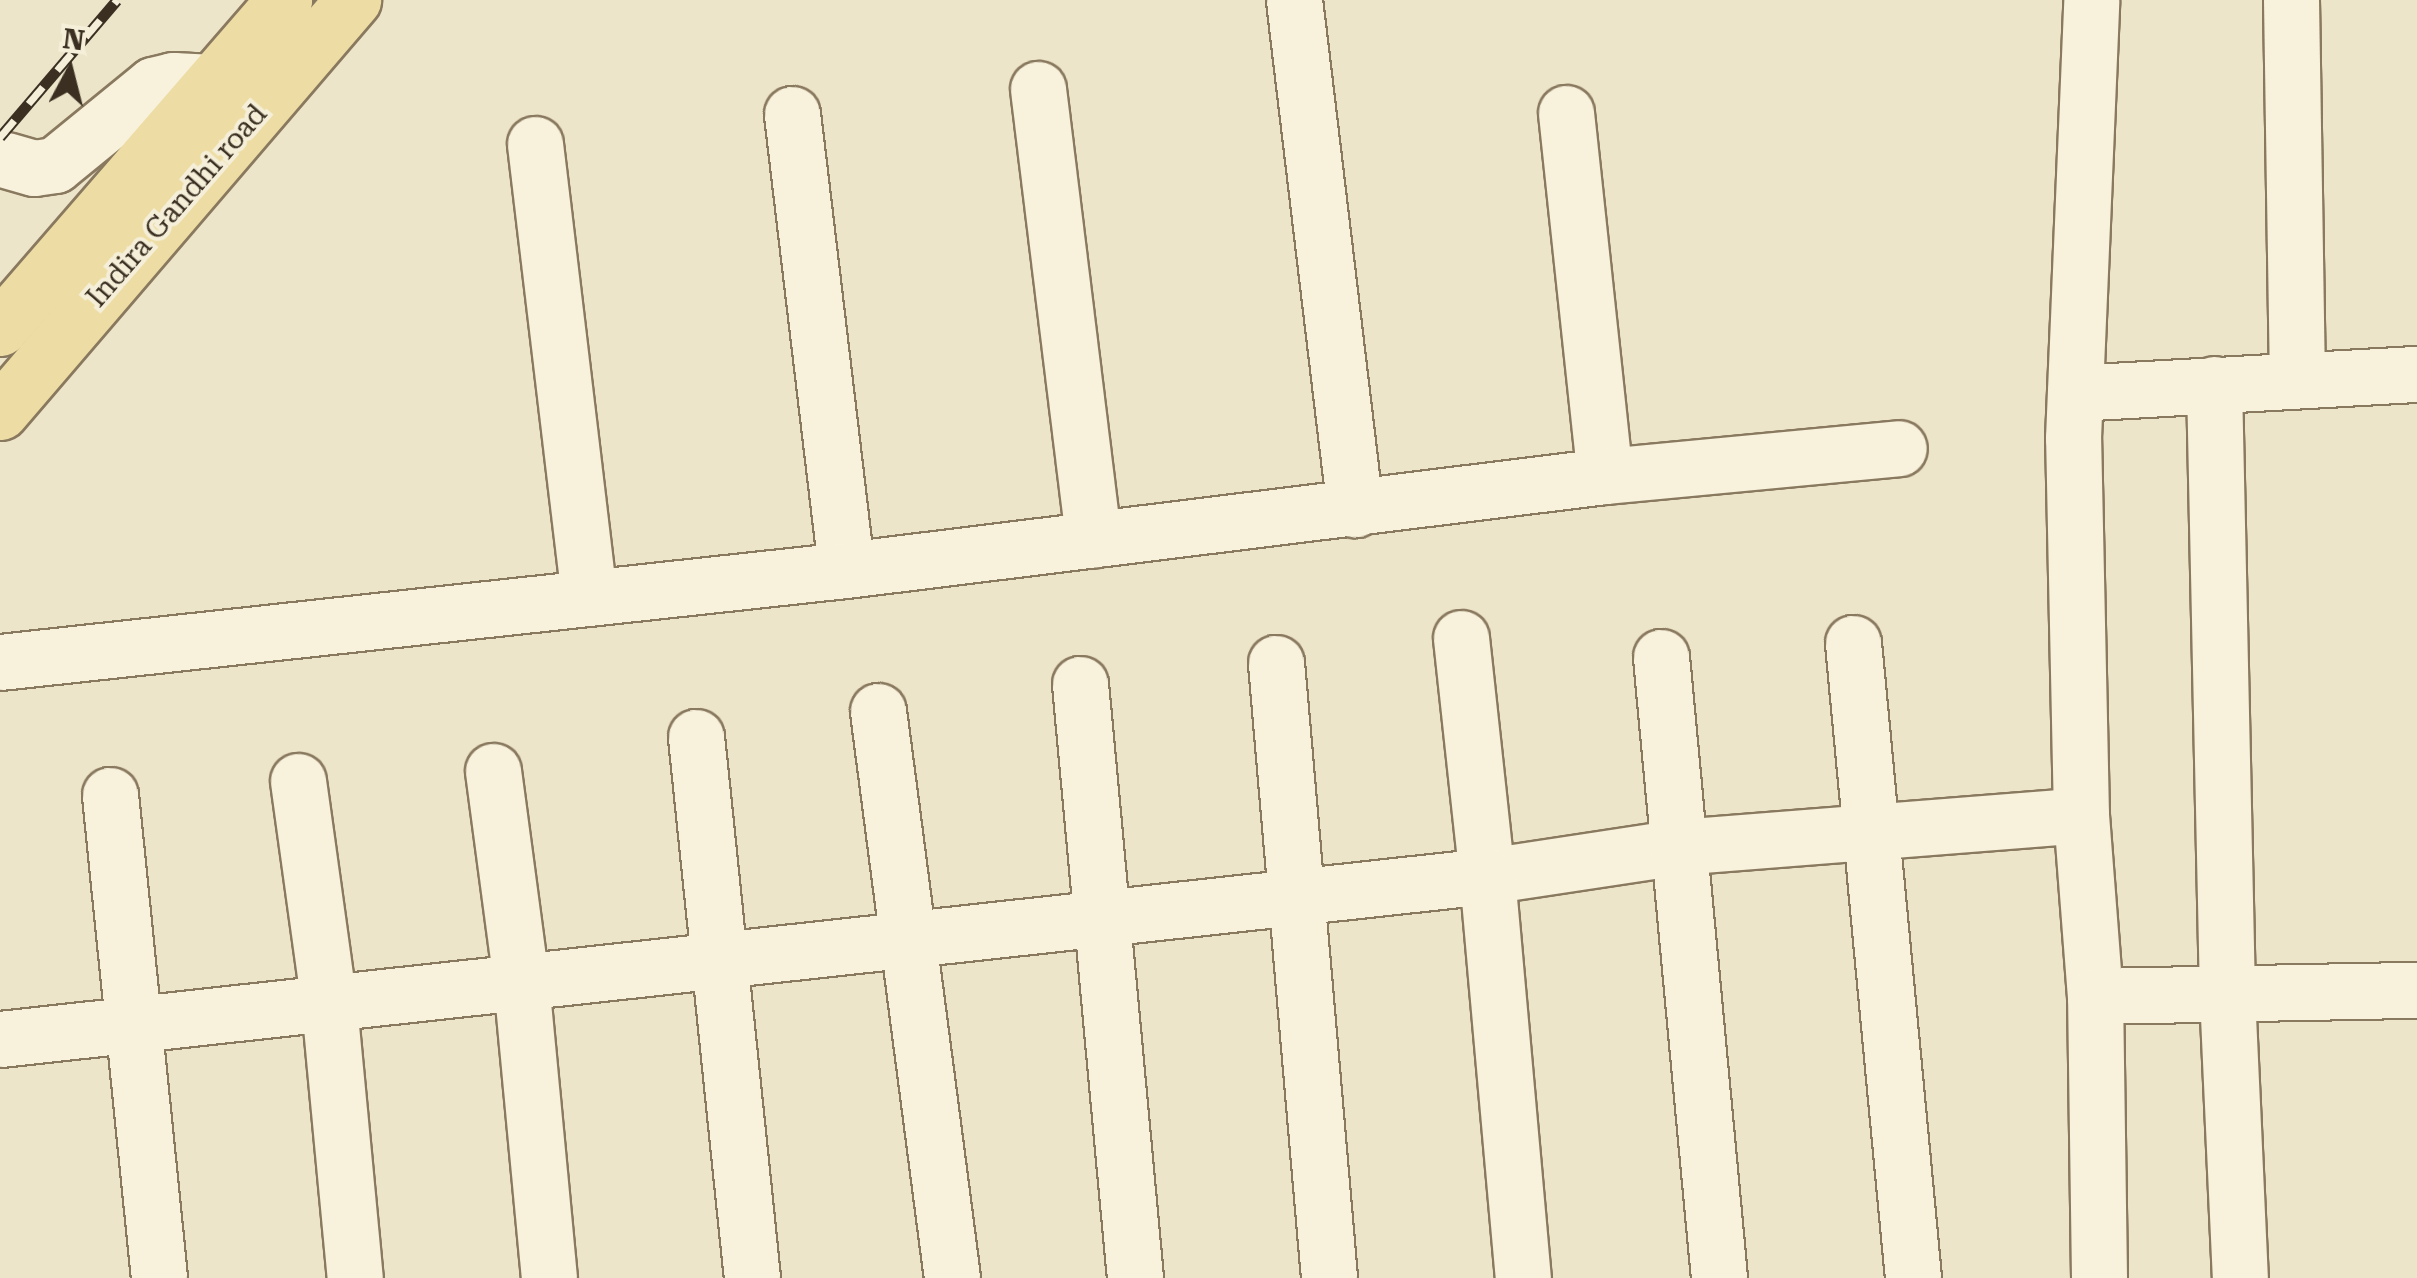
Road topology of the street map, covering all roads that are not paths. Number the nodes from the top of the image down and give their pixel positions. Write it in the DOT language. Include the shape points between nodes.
graph roads {
  1 [pos="284,0"];
  2 [pos="353,0"];
  3 [pos="1294,0"];
  4 [pos="2091,0"];
  5 [pos="2291,0"];
  6 [pos="213,82"];
  7 [pos="1038,89"];
  8 [pos="1566,113"];
  9 [pos="792,114"];
  10 [pos="535,144"];
  11 [pos="6,160"];
  12 [pos="0,328"];
  13 [pos="2417,374"];
  14 [pos="2296,380"];
  15 [pos="2214,384"];
  16 [pos="2074,392"];
  17 [pos="0,412"];
  18 [pos="1900,448"];
  19 [pos="1605,476"];
  20 [pos="1355,510"];
  21 [pos="1093,540"];
  22 [pos="846,570"];
  23 [pos="589,598"];
  24 [pos="1461,638"];
  25 [pos="1853,643"];
  26 [pos="1661,657"];
  27 [pos="0,662"];
  28 [pos="1276,663"];
  29 [pos="1080,684"];
  30 [pos="878,712"];
  31 [pos="696,737"];
  32 [pos="493,771"];
  33 [pos="298,781"];
  34 [pos="110,795"];
  35 [pos="2082,815"];
  36 [pos="1874,834"];
  37 [pos="1678,846"];
  38 [pos="1487,876"];
  39 [pos="1294,898"];
  40 [pos="1102,916"];
  41 [pos="906,941"];
  42 [pos="717,960"];
  43 [pos="521,982"];
  44 [pos="2417,990"];
  45 [pos="2227,994"];
  46 [pos="2095,996"];
  47 [pos="330,1006"];
  48 [pos="135,1026"];
  49 [pos="0,1039"];
  50 [pos="159,1278"];
  51 [pos="355,1278"];
  52 [pos="549,1278"];
  53 [pos="752,1278"];
  54 [pos="952,1278"];
  55 [pos="1135,1278"];
  56 [pos="1329,1278"];
  57 [pos="1522,1278"];
  58 [pos="1718,1278"];
  59 [pos="1913,1278"];
  60 [pos="2099,1278"];
  61 [pos="2240,1278"];
  1 -- 6 [label="main road, Indira Gandhi road"];
  2 -- 17 [label="main road, Indira Gandhi road"];
  3 -- 20 [label="street"];
  4 -- 16 [label="street"];
  5 -- 14 [label="street"];
  6 -- 11 [label="street" via="154,85 55,165 34,168"];
  6 -- 12 [label="main road, Indira Gandhi road"];
  7 -- 21 [label="street"];
  8 -- 19 [label="street"];
  9 -- 22 [label="street"];
  10 -- 23 [label="street"];
  13 -- 14 [label="street"];
  14 -- 15 [label="street"];
  15 -- 16 [label="street"];
  15 -- 45 [label="street"];
  16 -- 35 [label="street"];
  18 -- 19 [label="street"];
  19 -- 20 [label="street"];
  20 -- 21 [label="street"];
  21 -- 22 [label="street"];
  22 -- 23 [label="street"];
  23 -- 27 [label="street"];
  24 -- 38 [label="street"];
  25 -- 36 [label="street"];
  26 -- 37 [label="street"];
  28 -- 39 [label="street"];
  29 -- 40 [label="street"];
  30 -- 41 [label="street"];
  31 -- 42 [label="street"];
  32 -- 43 [label="street"];
  33 -- 47 [label="street"];
  34 -- 48 [label="street"];
  35 -- 36 [label="street"];
  35 -- 46 [label="street"];
  36 -- 37 [label="street"];
  36 -- 59 [label="street"];
  37 -- 38 [label="street"];
  37 -- 58 [label="street"];
  38 -- 39 [label="street"];
  38 -- 57 [label="street"];
  39 -- 40 [label="street"];
  39 -- 56 [label="street"];
  40 -- 41 [label="street"];
  40 -- 55 [label="street"];
  41 -- 42 [label="street"];
  41 -- 54 [label="street"];
  42 -- 43 [label="street"];
  42 -- 53 [label="street"];
  43 -- 47 [label="street"];
  43 -- 52 [label="street"];
  44 -- 45 [label="street"];
  45 -- 46 [label="street"];
  45 -- 61 [label="street"];
  46 -- 60 [label="street"];
  47 -- 48 [label="street"];
  47 -- 51 [label="street"];
  48 -- 49 [label="street"];
  48 -- 50 [label="street"];
}
